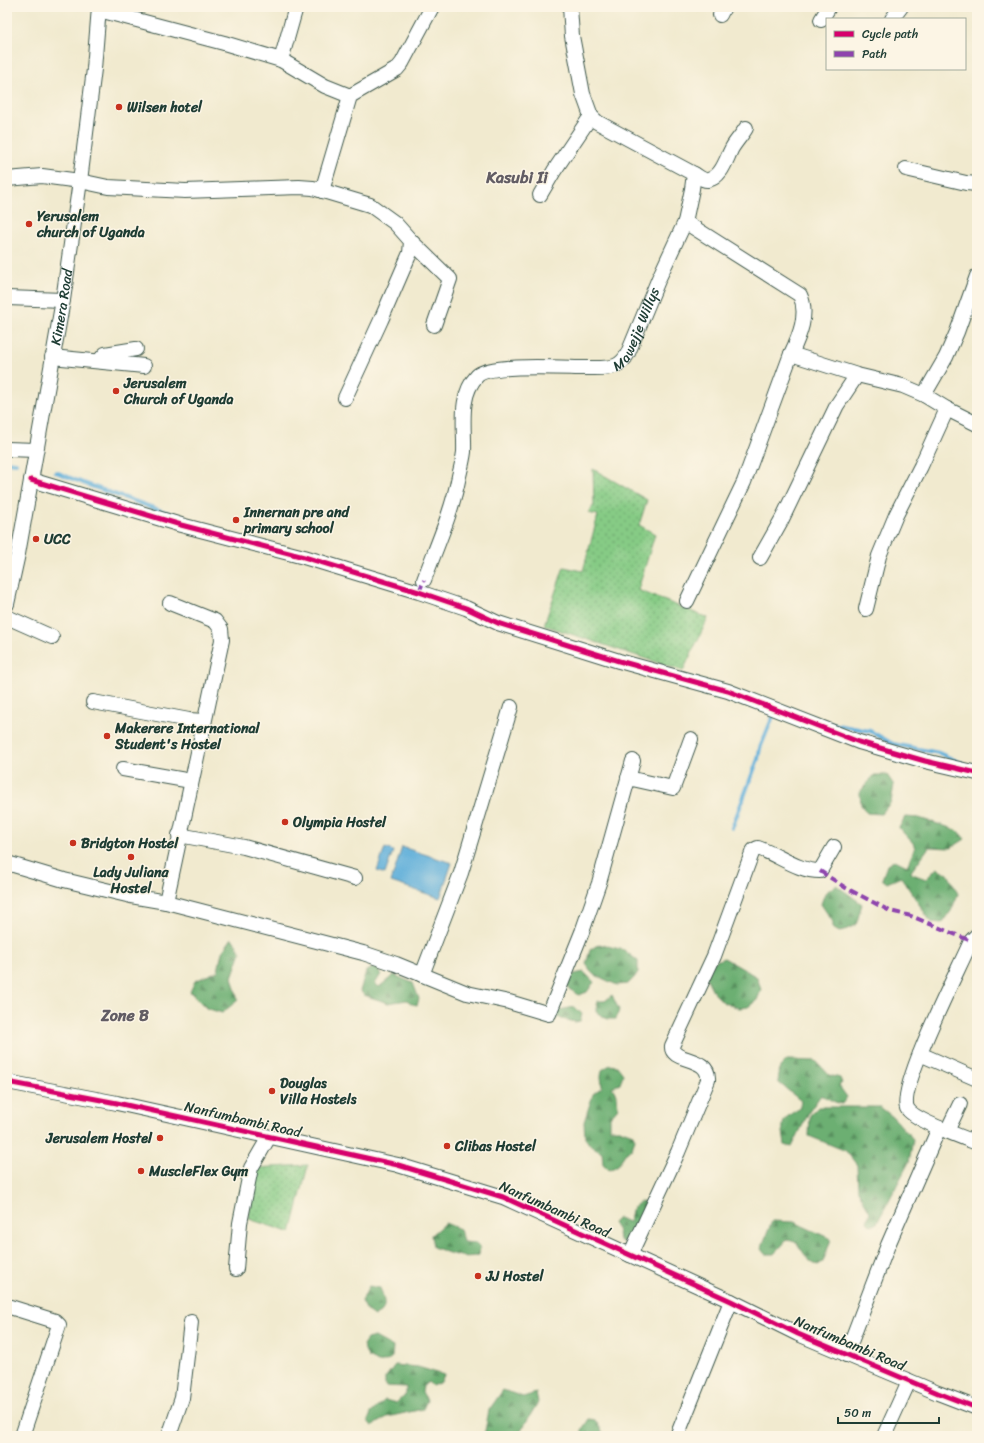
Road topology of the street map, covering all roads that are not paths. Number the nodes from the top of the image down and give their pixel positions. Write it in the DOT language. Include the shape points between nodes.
graph roads {
  1 [pos="296,7"];
  2 [pos="432,7"];
  3 [pos="570,7"];
  4 [pos="828,7"];
  5 [pos="901,7"];
  6 [pos="98,9"];
  7 [pos="893,18"];
  8 [pos="821,20"];
  9 [pos="281,60"];
  10 [pos="350,96"];
  11 [pos="591,116"];
  12 [pos="746,128"];
  13 [pos="906,170"];
  14 [pos="694,174"];
  15 [pos="7,179"];
  16 [pos="80,181"];
  17 [pos="977,184"];
  18 [pos="322,191"];
  19 [pos="540,195"];
  20 [pos="685,222"];
  21 [pos="412,241"];
  22 [pos="977,276"];
  23 [pos="7,298"];
  24 [pos="63,300"];
  25 [pos="434,325"];
  26 [pos="136,349"];
  27 [pos="791,354"];
  28 [pos="52,357"];
  29 [pos="99,361"];
  30 [pos="144,366"];
  31 [pos="857,375"];
  32 [pos="924,395"];
  33 [pos="344,398"];
  34 [pos="946,409"];
  35 [pos="977,424"];
  36 [pos="7,449"];
  37 [pos="36,450"];
  38 [pos="31,480"];
  39 [pos="760,558"];
  40 [pos="424,580"];
  41 [pos="687,601"];
  42 [pos="170,603"];
  43 [pos="7,604"];
  44 [pos="866,609"];
  45 [pos="7,617"];
  46 [pos="52,637"];
  47 [pos="93,702"];
  48 [pos="511,707"];
  49 [pos="204,721"];
  50 [pos="691,739"];
  51 [pos="633,761"];
  52 [pos="123,769"];
  53 [pos="977,773"];
  54 [pos="628,778"];
  55 [pos="191,780"];
  56 [pos="179,835"];
  57 [pos="834,847"];
  58 [pos="7,863"];
  59 [pos="355,878"];
  60 [pos="166,902"];
  61 [pos="977,935"];
  62 [pos="422,975"];
  63 [pos="920,1054"];
  64 [pos="977,1079"];
  65 [pos="7,1082"];
  66 [pos="960,1104"];
  67 [pos="943,1130"];
  68 [pos="269,1137"];
  69 [pos="977,1143"];
  70 [pos="630,1256"];
  71 [pos="236,1269"];
  72 [pos="731,1301"];
  73 [pos="7,1306"];
  74 [pos="191,1322"];
  75 [pos="846,1355"];
  76 [pos="909,1381"];
  77 [pos="977,1408"];
  78 [pos="22,1436"];
  79 [pos="170,1436"];
  80 [pos="677,1436"];
  81 [pos="884,1436"];
  1 -- 9 [label="street"];
  2 -- 10 [label="street" via="397,69"];
  3 -- 11 [label="street" via="581,87"];
  4 -- 8 [label="street"];
  5 -- 7 [label="street"];
  6 -- 9 [label="street"];
  6 -- 16 [label="street, Kimera Road" via="94,69"];
  9 -- 10 [label="street" via="325,86"];
  10 -- 18 [label="street"];
  11 -- 14 [label="street" via="597,122"];
  11 -- 19 [label="street"];
  12 -- 14 [label="street" via="715,176 707,180"];
  13 -- 17 [label="street"];
  14 -- 20 [label="street, Mawejje Willys"];
  15 -- 16 [label="street" via="42,176"];
  16 -- 18 [label="street" via="108,187 185,191 299,187"];
  16 -- 24 [label="street, Kimera Road"];
  18 -- 21 [label="street" via="370,205 395,223"];
  20 -- 27 [label="street" via="800,295 803,301 802,325"];
  20 -- 40 [label="street, Mawejje Willys" via="624,361 615,366 598,368 509,368 486,371 473,381 467,393 463,413 464,453 455,496"];
  21 -- 25 [label="street" via="450,279"];
  21 -- 33 [label="street" via="410,252 381,320"];
  22 -- 32 [label="street" via="946,357"];
  23 -- 24 [label="street"];
  24 -- 28 [label="street, Kimera Road"];
  26 -- 29 [label="street" via="105,354"];
  27 -- 31 [label="street"];
  27 -- 41 [label="street" via="744,482"];
  28 -- 29 [label="street"];
  28 -- 37 [label="street, Kimera Road"];
  29 -- 30 [label="street"];
  31 -- 32 [label="street" via="903,386"];
  31 -- 39 [label="street" via="837,405 782,519"];
  32 -- 34 [label="street"];
  34 -- 35 [label="street"];
  34 -- 44 [label="street" via="879,556"];
  36 -- 37 [label="street"];
  37 -- 38 [label="street, Kimera Road"];
  38 -- 43 [label="street, Kimera Road"];
  38 -- 53 [label="street" via="419,592 466,608 498,623 619,661 728,691 859,742"];
  42 -- 49 [label="street" via="215,621 221,629 222,640"];
  45 -- 46 [label="street"];
  47 -- 49 [label="street"];
  48 -- 62 [label="street" via="461,873"];
  49 -- 55 [label="street"];
  50 -- 54 [label="street" via="673,788"];
  51 -- 54 [label="street"];
  52 -- 55 [label="street"];
  54 -- 62 [label="street" via="599,883 549,1014 467,993"];
  55 -- 56 [label="street"];
  56 -- 59 [label="street" via="244,847"];
  56 -- 60 [label="street"];
  57 -- 70 [label="street" via="820,871 808,870 758,848 752,853 714,956 672,1046 675,1054 706,1068 708,1080"];
  58 -- 60 [label="street" via="64,880"];
  60 -- 62 [label="street" via="363,953"];
  61 -- 63 [label="street" via="971,942"];
  63 -- 64 [label="street"];
  63 -- 67 [label="street" via="908,1092 907,1107"];
  65 -- 68 [label="street, Nanfumbambi Road" via="117,1103"];
  66 -- 67 [label="street"];
  67 -- 69 [label="street"];
  67 -- 75 [label="street" via="890,1238"];
  68 -- 70 [label="street, Nanfumbambi Road" via="398,1165 503,1197"];
  68 -- 71 [label="street" via="251,1168 240,1223"];
  70 -- 72 [label="street, Nanfumbambi Road"];
  72 -- 75 [label="street, Nanfumbambi Road"];
  72 -- 80 [label="street"];
  73 -- 78 [label="street" via="55,1321 59,1325"];
  74 -- 79 [label="street" via="182,1398"];
  75 -- 76 [label="street, Nanfumbambi Road"];
  76 -- 77 [label="street, Nanfumbambi Road"];
  76 -- 81 [label="street"];
}
